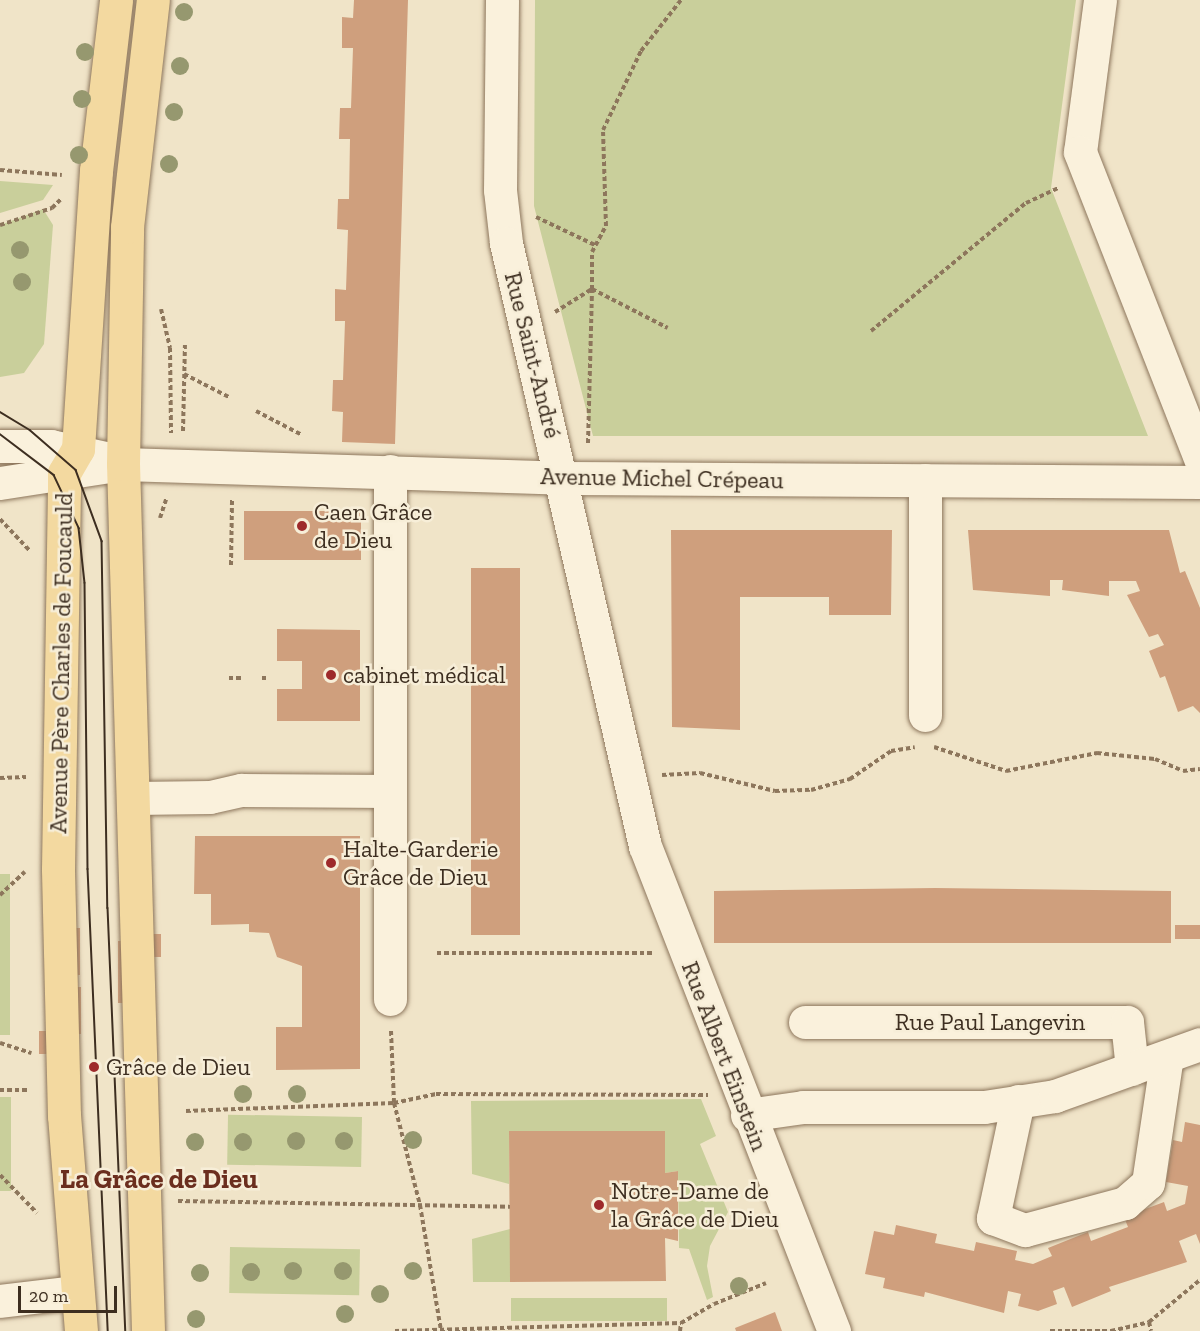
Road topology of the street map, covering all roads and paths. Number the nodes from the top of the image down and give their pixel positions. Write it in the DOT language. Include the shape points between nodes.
graph roads {
  1 [pos="116,0"];
  2 [pos="153,0"];
  3 [pos="502,0"];
  4 [pos="681,0"];
  5 [pos="1100,0"];
  6 [pos="0,170"];
  7 [pos="1088,173"];
  8 [pos="66,175"];
  9 [pos="68,192"];
  10 [pos="526,218"];
  11 [pos="0,225"];
  12 [pos="595,244"];
  13 [pos="592,289"];
  14 [pos="547,317"];
  15 [pos="668,328"];
  16 [pos="871,332"];
  17 [pos="185,345"];
  18 [pos="184,374"];
  19 [pos="229,397"];
  20 [pos="256,411"];
  21 [pos="183,431"];
  22 [pos="308,438"];
  23 [pos="0,446"];
  24 [pos="588,450"];
  25 [pos="1200,458"];
  26 [pos="71,461"];
  27 [pos="123,464"];
  28 [pos="390,471"];
  29 [pos="563,478"];
  30 [pos="925,480"];
  31 [pos="1200,482"];
  32 [pos="0,483"];
  33 [pos="232,495"];
  34 [pos="231,565"];
  35 [pos="230,678"];
  36 [pos="243,678"];
  37 [pos="262,678"];
  38 [pos="269,678"];
  39 [pos="925,715"];
  40 [pos="1200,769"];
  41 [pos="657,776"];
  42 [pos="31,777"];
  43 [pos="0,778"];
  44 [pos="390,791"];
  45 [pos="134,798"];
  46 [pos="645,846"];
  47 [pos="28,869"];
  48 [pos="0,895"];
  49 [pos="437,953"];
  50 [pos="661,953"];
  51 [pos="390,999"];
  52 [pos="805,1022"];
  53 [pos="0,1043"];
  54 [pos="1200,1044"];
  55 [pos="40,1055"];
  56 [pos="1167,1056"];
  57 [pos="1132,1069"];
  58 [pos="0,1090"];
  59 [pos="30,1090"];
  60 [pos="712,1095"];
  61 [pos="1018,1101"];
  62 [pos="394,1103"];
  63 [pos="186,1111"];
  64 [pos="747,1115"];
  65 [pos="0,1175"];
  66 [pos="177,1201"];
  67 [pos="420,1205"];
  68 [pos="510,1207"];
  69 [pos="40,1216"];
  70 [pos="1200,1280"];
  71 [pos="766,1283"];
  72 [pos="76,1292"];
  73 [pos="0,1300"];
  74 [pos="1149,1322"];
  75 [pos="681,1323"];
  76 [pos="81,1331"];
  77 [pos="148,1331"];
  78 [pos="395,1331"];
  79 [pos="441,1331"];
  80 [pos="680,1331"];
  81 [pos="834,1331"];
  82 [pos="1050,1331"];
  83 [pos="1151,1331"];
  1 -- 26 [label="main road, Avenue Père Charles de Foucauld" via="96,171"];
  2 -- 27 [label="main road" via="127,228"];
  3 -- 29 [label="street, Rue Saint-André" via="500,190 506,243"];
  4 -- 12 [label="path" via="641,51 603,130 606,226"];
  5 -- 7 [label="street" via="1080,152"];
  6 -- 8 [label="path"];
  7 -- 16 [label="path" via="1026,203"];
  7 -- 25 [label="street"];
  9 -- 11 [label="path" via="52,208"];
  10 -- 12 [label="path" via="535,217"];
  12 -- 13 [label="path"];
  13 -- 14 [label="path"];
  13 -- 15 [label="path"];
  13 -- 24 [label="path"];
  17 -- 18 [label="path"];
  18 -- 19 [label="path"];
  18 -- 21 [label="path"];
  20 -- 22 [label="path"];
  23 -- 26 [label="street"];
  26 -- 27 [label="street, Avenue Michel Crépeau"];
  26 -- 32 [label="street"];
  26 -- 72 [label="main road, Avenue Père Charles de Foucauld" via="58,869 64,1116"];
  27 -- 28 [label="street, Avenue Michel Crépeau"];
  27 -- 45 [label="main road"];
  28 -- 29 [label="street, Avenue Michel Crépeau"];
  28 -- 44 [label="street"];
  29 -- 30 [label="street, Avenue Michel Crépeau"];
  29 -- 46 [label="street, Rue Saint-André"];
  30 -- 31 [label="street, Avenue Michel Crépeau"];
  30 -- 39 [label="street"];
  33 -- 34 [label="path"];
  35 -- 36 [label="path"];
  37 -- 38 [label="path"];
  40 -- 41 [label="path" via="1183,771 1155,759 1097,753 1006,771 968,754 925,745 891,751 850,779 811,789 775,791 700,773"];
  42 -- 43 [label="path"];
  44 -- 45 [label="street"];
  44 -- 51 [label="street"];
  45 -- 77 [label="main road"];
  46 -- 64 [label="street, Rue Albert Einstein"];
  47 -- 48 [label="path"];
  49 -- 50 [label="path"];
  51 -- 62 [label="path"];
  52 -- 57 [label="street, Rue Paul Langevin" via="1127,1022"];
  53 -- 55 [label="path"];
  54 -- 56 [label="street"];
  56 -- 57 [label="street"];
  56 -- 61 [label="street" via="1148,1183 1125,1203 1025,1230 993,1218"];
  57 -- 61 [label="street" via="1055,1096"];
  58 -- 59 [label="path"];
  60 -- 62 [label="path" via="436,1094"];
  61 -- 64 [label="street" via="984,1107 803,1107"];
  62 -- 63 [label="path"];
  62 -- 67 [label="path"];
  64 -- 81 [label="street, Rue Albert Einstein"];
  65 -- 69 [label="path"];
  66 -- 67 [label="path"];
  67 -- 68 [label="path"];
  67 -- 79 [label="path"];
  70 -- 74 [label="path"];
  71 -- 75 [label="path"];
  72 -- 73 [label="street"];
  72 -- 76 [label="main road, Avenue Père Charles de Foucauld"];
  74 -- 82 [label="path" via="1111,1330"];
  74 -- 83 [label="path"];
  75 -- 79 [label="path"];
  75 -- 80 [label="path"];
  78 -- 79 [label="path"];
}
